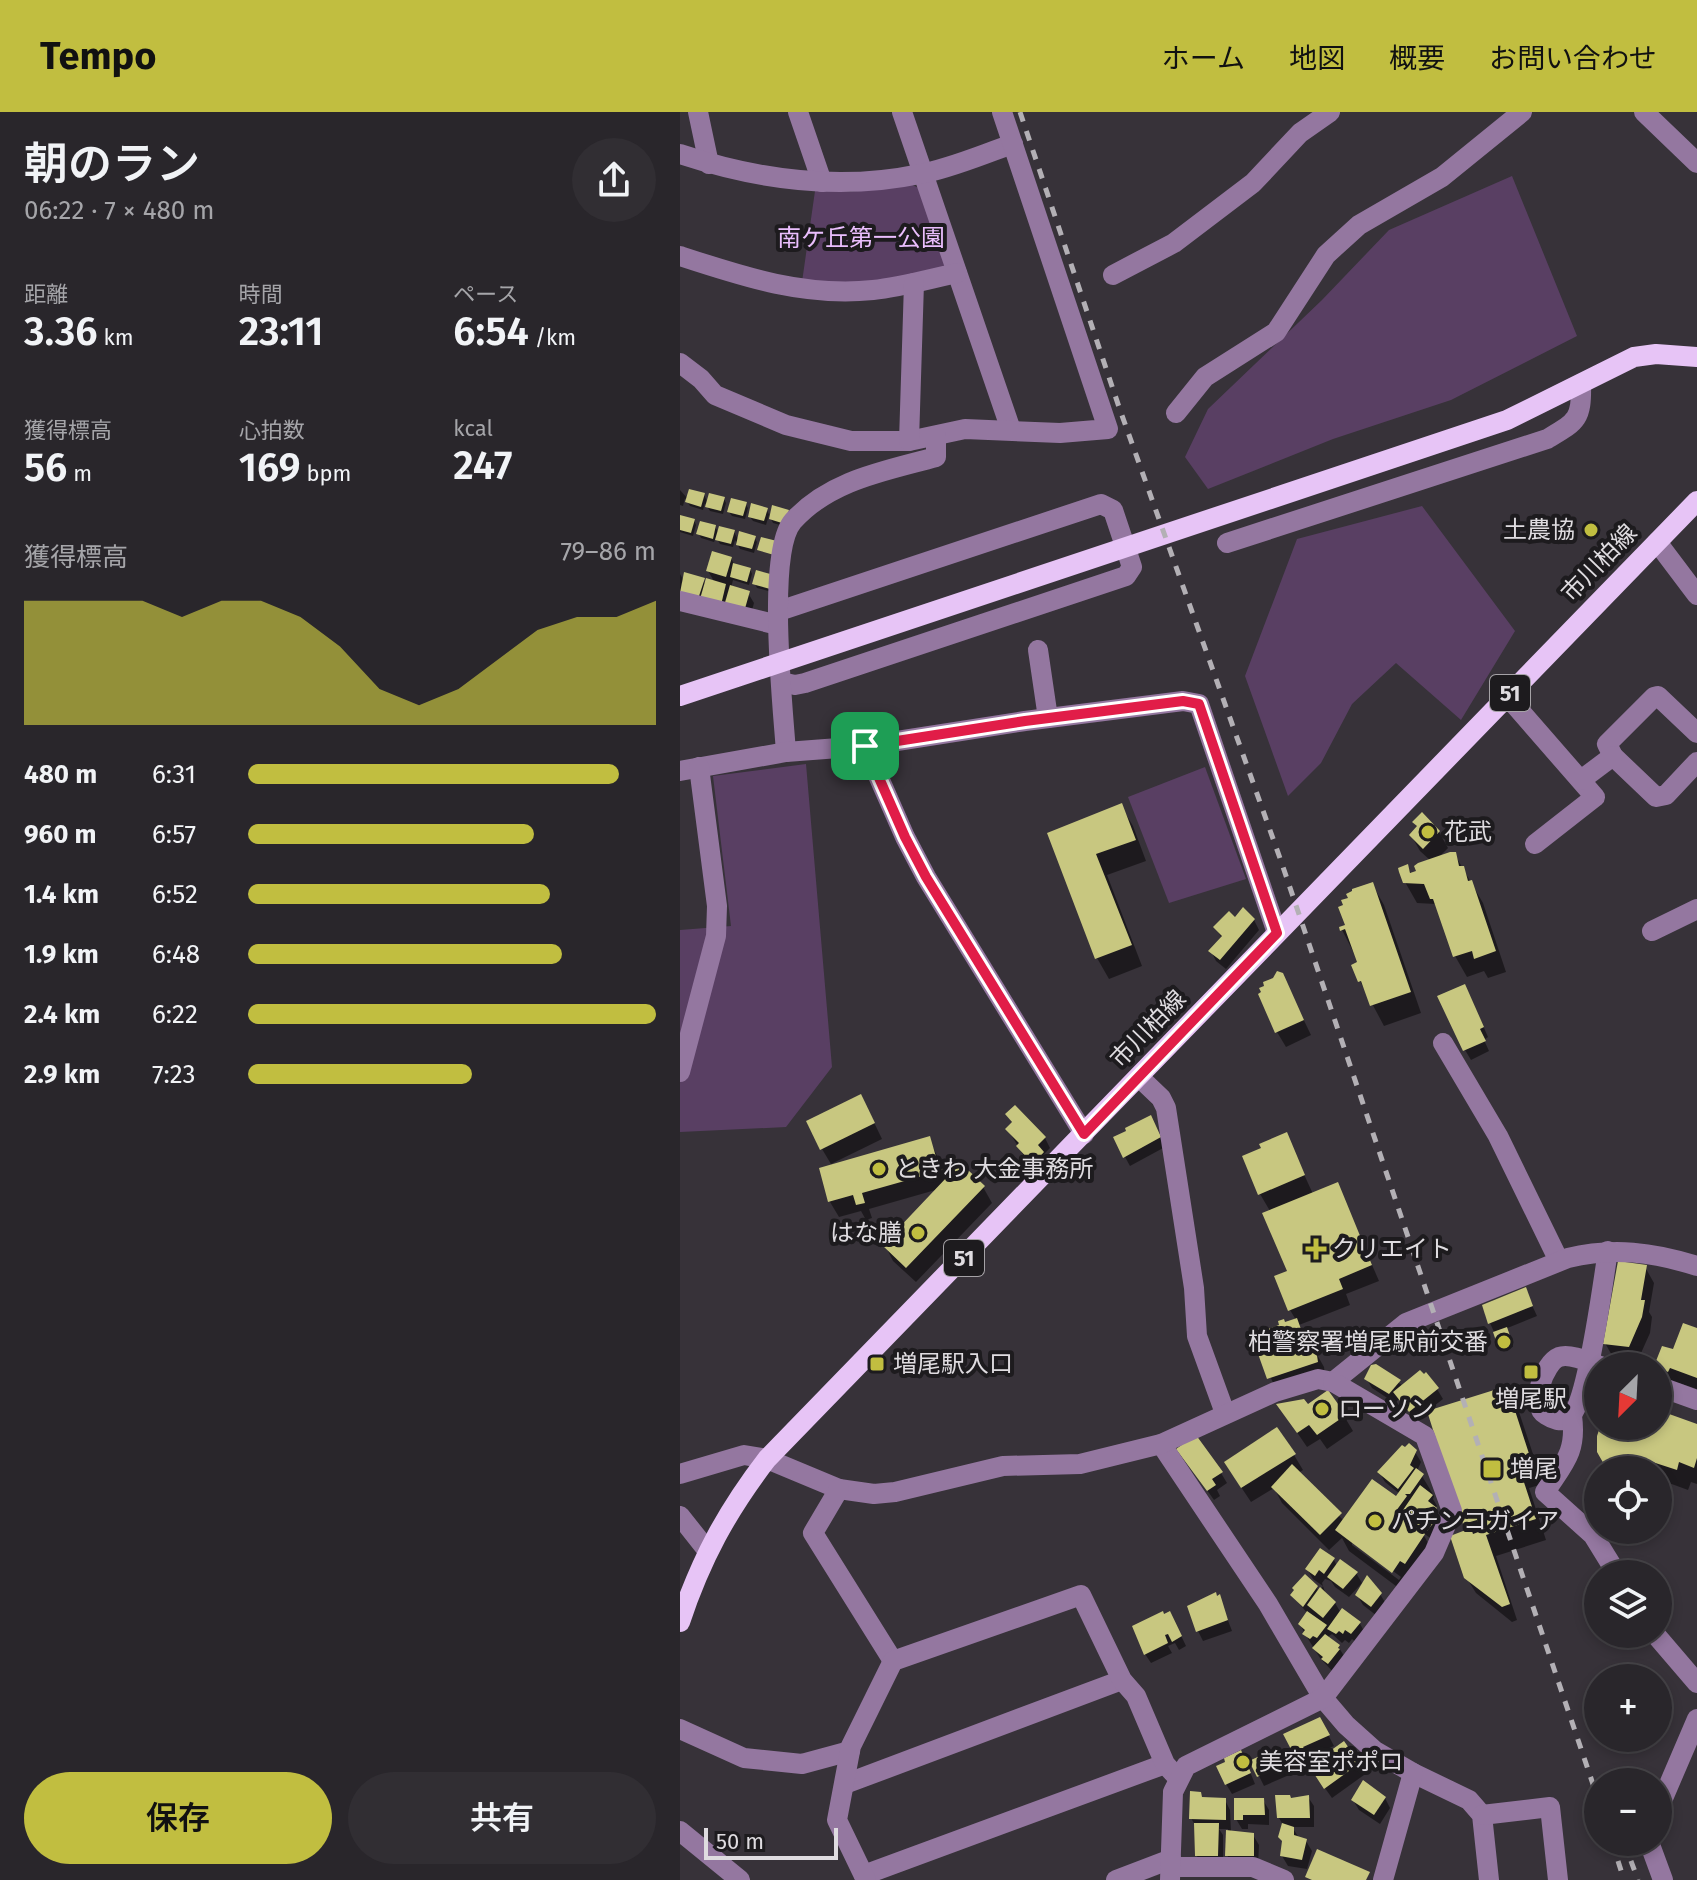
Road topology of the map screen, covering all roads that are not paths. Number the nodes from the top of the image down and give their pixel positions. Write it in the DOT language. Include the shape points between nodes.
graph roads {
  1 [pos="698,112"];
  2 [pos="798,112"];
  3 [pos="902,112"];
  4 [pos="1002,112"];
  5 [pos="1330,112"];
  6 [pos="1522,112"];
  7 [pos="1644,112"];
  8 [pos="1013,144"];
  9 [pos="680,154"];
  10 [pos="1697,163"];
  11 [pos="709,164"];
  12 [pos="923,174"];
  13 [pos="822,182"];
  14 [pos="680,256"];
  15 [pos="957,273"];
  16 [pos="1113,275"];
  17 [pos="914,283"];
  18 [pos="1697,357"];
  19 [pos="680,363"];
  20 [pos="1581,384"];
  21 [pos="1176,413"];
  22 [pos="1011,430"];
  23 [pos="936,436"];
  24 [pos="909,441"];
  25 [pos="1697,501"];
  26 [pos="1657,542"];
  27 [pos="1227,543"];
  28 [pos="1697,595"];
  29 [pos="680,601"];
  30 [pos="778,618"];
  31 [pos="1038,650"];
  32 [pos="780,672"];
  33 [pos="680,696"];
  34 [pos="1507,696"];
  35 [pos="1048,718"];
  36 [pos="1697,733"];
  37 [pos="865,746"];
  38 [pos="786,752"];
  39 [pos="1613,756"];
  40 [pos="1697,762"];
  41 [pos="690,769"];
  42 [pos="1581,780"];
  43 [pos="1535,844"];
  44 [pos="1697,909"];
  45 [pos="1282,927"];
  46 [pos="1652,931"];
  47 [pos="1443,1043"];
  48 [pos="680,1072"];
  49 [pos="1139,1077"];
  50 [pos="1084,1134"];
  51 [pos="1608,1251"];
  52 [pos="1559,1261"];
  53 [pos="1697,1266"];
  54 [pos="1596,1352"];
  55 [pos="1584,1361"];
  56 [pos="1333,1382"];
  57 [pos="1584,1387"];
  58 [pos="1672,1391"];
  59 [pos="1697,1400"];
  60 [pos="1225,1413"];
  61 [pos="1572,1416"];
  62 [pos="1161,1444"];
  63 [pos="767,1459"];
  64 [pos="680,1474"];
  65 [pos="839,1489"];
  66 [pos="680,1516"];
  67 [pos="707,1550"];
  68 [pos="1608,1560"];
  69 [pos="680,1622"];
  70 [pos="1667,1648"];
  71 [pos="893,1661"];
  72 [pos="1122,1680"];
  73 [pos="1697,1683"];
  74 [pos="1323,1698"];
  75 [pos="1697,1719"];
  76 [pos="680,1729"];
  77 [pos="850,1751"];
  78 [pos="1171,1771"];
  79 [pos="1413,1773"];
  80 [pos="1672,1777"];
  81 [pos="845,1784"];
  82 [pos="1482,1815"];
  83 [pos="680,1831"];
  84 [pos="1654,1856"];
  85 [pos="1170,1869"];
  86 [pos="865,1878"];
  87 [pos="1278,1879"];
  88 [pos="740,1880"];
  89 [pos="1116,1880"];
  90 [pos="1383,1880"];
  91 [pos="1489,1880"];
  92 [pos="1558,1880"];
  93 [pos="1663,1880"];
  1 -- 11 [label="street"];
  2 -- 13 [label="street"];
  3 -- 12 [label="street"];
  4 -- 8 [label="street"];
  5 -- 16 [label="street" via="1300,133 1253,183 1174,243"];
  6 -- 21 [label="street" via="1442,177 1359,225 1326,255 1276,332 1205,377"];
  7 -- 10 [label="street"];
  8 -- 12 [label="street"];
  8 -- 22 [label="street" via="1108,429"];
  9 -- 11 [label="street"];
  11 -- 13 [label="street"];
  12 -- 13 [label="street"];
  12 -- 15 [label="street"];
  14 -- 17 [label="street" via="800,290 874,290"];
  15 -- 17 [label="street"];
  15 -- 22 [label="street"];
  17 -- 24 [label="street"];
  18 -- 20 [label="main road" via="1634,357"];
  19 -- 24 [label="street" via="715,395 786,425 851,441"];
  20 -- 27 [label="street" via="1580,414 1547,439"];
  20 -- 32 [label="main road" via="1507,420 1106,554"];
  22 -- 23 [label="street" via="965,429"];
  23 -- 24 [label="street"];
  23 -- 30 [label="street" via="936,457 837,487 791,523 781,552"];
  25 -- 26 [label="main road, 市川柏線 / 51"];
  26 -- 28 [label="street"];
  26 -- 34 [label="main road, 市川柏線 / 51"];
  29 -- 30 [label="street"];
  30 -- 32 [label="street"];
  30 -- 32 [label="street" via="1101,504 1113,510 1132,567 1126,576 805,683 795,685"];
  31 -- 35 [label="street"];
  32 -- 33 [label="main road"];
  32 -- 38 [label="street"];
  34 -- 42 [label="street"];
  34 -- 45 [label="main road, 市川柏線 / 51"];
  35 -- 37 [label="street"];
  35 -- 45 [label="street" via="1183,701 1199,704"];
  36 -- 39 [label="street" via="1654,697 1607,744"];
  37 -- 38 [label="street"];
  37 -- 50 [label="street" via="926,877"];
  38 -- 41 [label="street"];
  39 -- 40 [label="street" via="1656,797 1666,795"];
  39 -- 42 [label="street"];
  41 -- 48 [label="street" via="717,906 716,936"];
  42 -- 43 [label="street" via="1595,797"];
  44 -- 46 [label="street"];
  45 -- 49 [label="main road, 市川柏線 / 51"];
  47 -- 52 [label="street" via="1498,1136"];
  49 -- 50 [label="main road, 市川柏線 / 51"];
  49 -- 60 [label="street" via="1166,1108 1197,1336"];
  50 -- 63 [label="main road, 市川柏線 / 51"];
  51 -- 52 [label="street"];
  51 -- 53 [label="street" via="1664,1256"];
  51 -- 54 [label="street"];
  52 -- 56 [label="street" via="1406,1323"];
  55 -- 61 [label="street" via="1555,1359 1537,1396 1545,1415 1559,1421"];
  56 -- 60 [label="street" via="1318,1379"];
  56 -- 74 [label="street" via="1425,1436 1452,1511 1434,1553"];
  57 -- 61 [label="street"];
  58 -- 59 [label="street"];
  60 -- 62 [label="street"];
  61 -- 68 [label="street" via="1572,1449 1545,1492 1593,1535"];
  62 -- 65 [label="street" via="1080,1464 1003,1466 895,1492"];
  62 -- 74 [label="street" via="1268,1604"];
  63 -- 64 [label="street" via="744,1455"];
  63 -- 65 [label="street"];
  63 -- 67 [label="main road, 市川柏線 / 51"];
  65 -- 71 [label="street" via="813,1533"];
  66 -- 67 [label="street"];
  67 -- 69 [label="main road, 市川柏線 / 51"];
  70 -- 73 [label="street"];
  71 -- 72 [label="street" via="1081,1595"];
  71 -- 77 [label="street"];
  72 -- 78 [label="street" via="1136,1696"];
  72 -- 81 [label="street"];
  74 -- 78 [label="street"];
  74 -- 79 [label="street" via="1375,1751"];
  75 -- 80 [label="street"];
  76 -- 77 [label="street" via="744,1758 802,1764"];
  77 -- 81 [label="street"];
  78 -- 85 [label="street"];
  78 -- 86 [label="street"];
  79 -- 82 [label="street" via="1469,1800"];
  79 -- 90 [label="street"];
  81 -- 86 [label="street" via="837,1820"];
  82 -- 91 [label="street"];
  82 -- 92 [label="street" via="1550,1807"];
  83 -- 88 [label="street"];
  84 -- 93 [label="street"];
  85 -- 87 [label="street" via="1253,1867"];
  85 -- 89 [label="street"];
}
